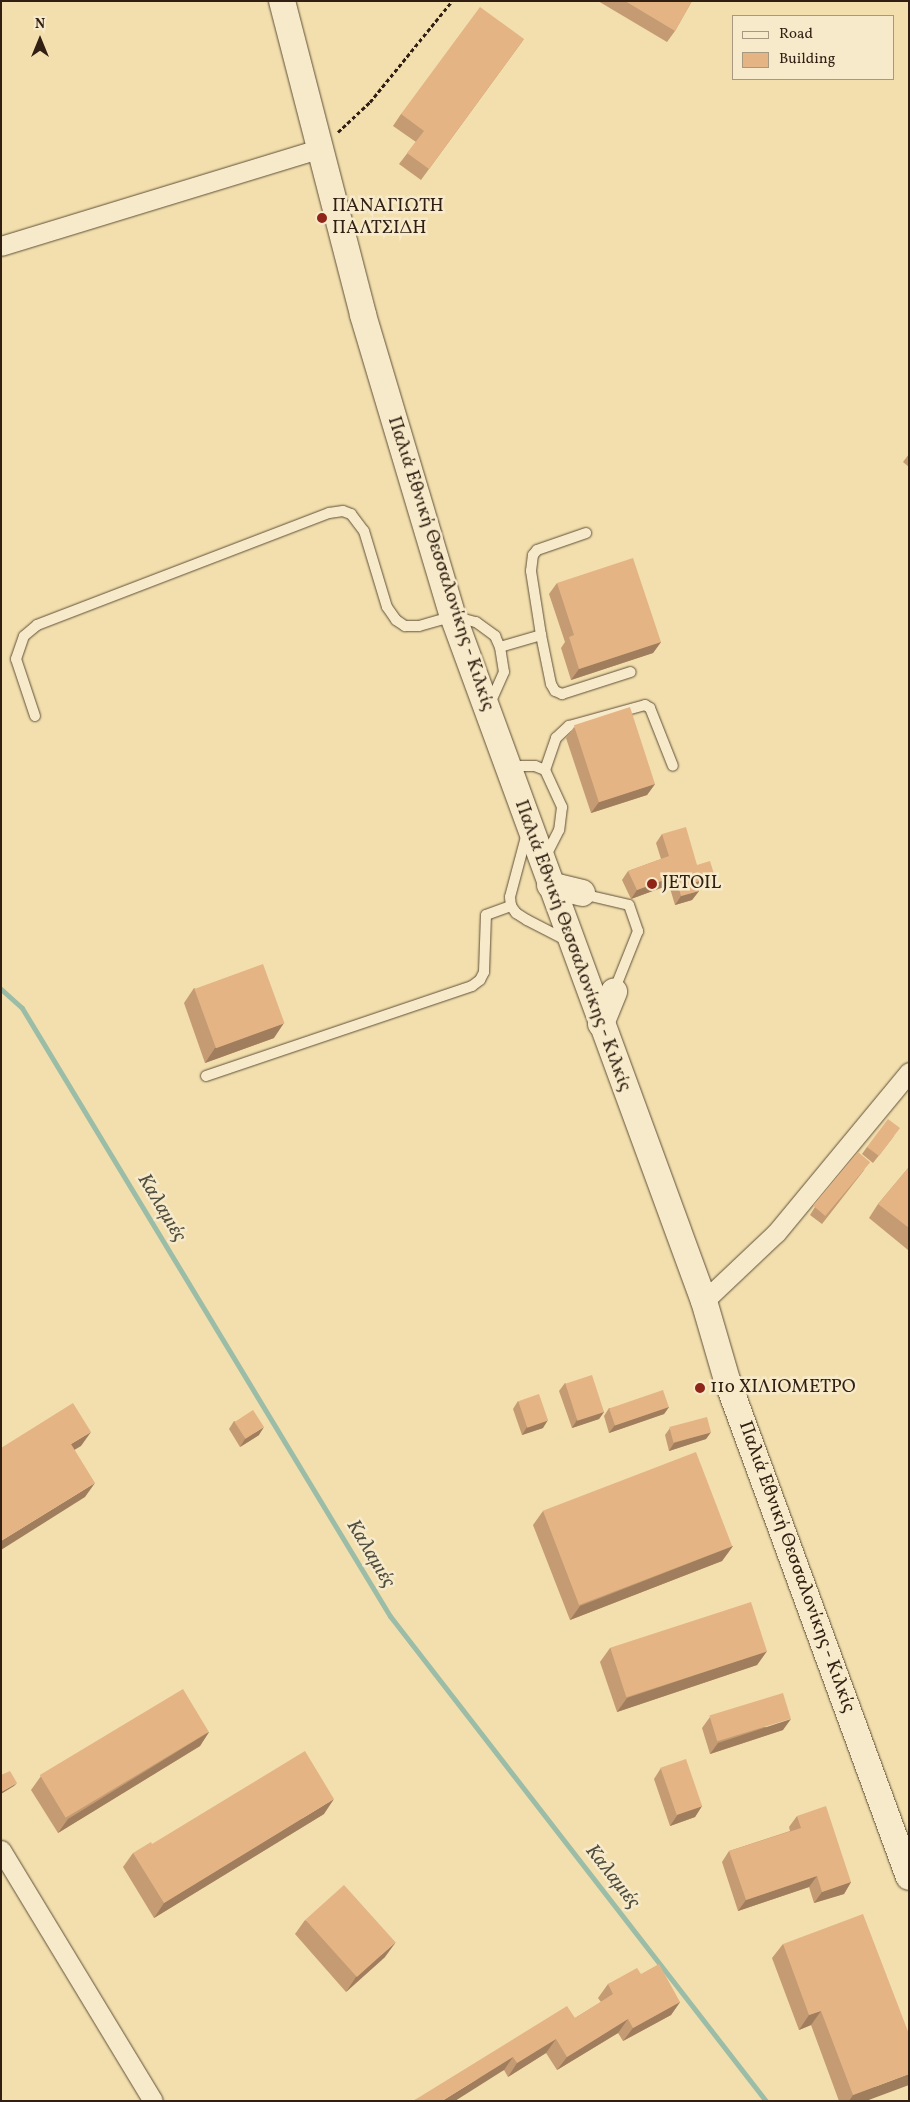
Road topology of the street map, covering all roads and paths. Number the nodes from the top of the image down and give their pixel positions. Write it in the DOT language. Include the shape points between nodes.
graph roads {
  1 [pos="282,1"];
  2 [pos="452,1"];
  3 [pos="321,148"];
  4 [pos="1,246"];
  5 [pos="586,533"];
  6 [pos="454,616"];
  7 [pos="541,635"];
  8 [pos="500,647"];
  9 [pos="631,672"];
  10 [pos="487,710"];
  11 [pos="35,716"];
  12 [pos="507,766"];
  13 [pos="673,766"];
  14 [pos="545,770"];
  15 [pos="528,827"];
  16 [pos="546,875"];
  17 [pos="582,894"];
  18 [pos="512,906"];
  19 [pos="572,943"];
  20 [pos="614,992"];
  21 [pos="602,1024"];
  22 [pos="909,1072"];
  23 [pos="206,1076"];
  24 [pos="704,1301"];
  25 [pos="1,1850"];
  26 [pos="909,1877"];
  27 [pos="153,2101"];
  1 -- 3 [label="main road, Παλιά Εθνική Θεσσαλονίκης - Κιλκίς"];
  2 -- 3 [label="path" via="370,102"];
  3 -- 4 [label="street"];
  3 -- 6 [label="main road, Παλιά Εθνική Θεσσαλονίκης - Κιλκίς" via="363,315"];
  5 -- 7 [label="lane" via="536,550 533,555 530,571"];
  6 -- 8 [label="lane" via="486,628"];
  6 -- 10 [label="main road, Παλιά Εθνική Θεσσαλονίκης - Κιλκίς"];
  6 -- 11 [label="lane" via="419,626 406,626 396,620 388,607 358,521 352,514 329,513 37,625 24,636 16,659"];
  7 -- 8 [label="lane"];
  7 -- 9 [label="lane" via="555,691 570,694"];
  8 -- 10 [label="lane" via="504,672"];
  10 -- 12 [label="main road, Παλιά Εθνική Θεσσαλονίκης - Κιλκίς"];
  12 -- 14 [label="lane" via="535,766"];
  12 -- 15 [label="main road, Παλιά Εθνική Θεσσαλονίκης - Κιλκίς"];
  13 -- 14 [label="lane" via="650,708 644,705 569,726 556,738"];
  14 -- 16 [label="lane" via="562,807 562,818"];
  15 -- 16 [label="main road, Παλιά Εθνική Θεσσαλονίκης - Κιλκίς"];
  15 -- 18 [label="lane" via="510,897"];
  16 -- 17 [label="main road"];
  16 -- 19 [label="main road, Παλιά Εθνική Θεσσαλονίκης - Κιλκίς"];
  17 -- 20 [label="lane" via="629,905 638,932"];
  18 -- 19 [label="lane" via="527,920"];
  18 -- 23 [label="lane" via="486,915 484,972 472,986"];
  19 -- 21 [label="main road, Παλιά Εθνική Θεσσαλονίκης - Κιλκίς"];
  20 -- 21 [label="main road"];
  21 -- 24 [label="main road, Παλιά Εθνική Θεσσαλονίκης - Κιλκίς"];
  22 -- 24 [label="street" via="776,1233"];
  24 -- 26 [label="main road, Παλιά Εθνική Θεσσαλονίκης - Κιλκίς" via="727,1380"];
  25 -- 27 [label="street"];
}
